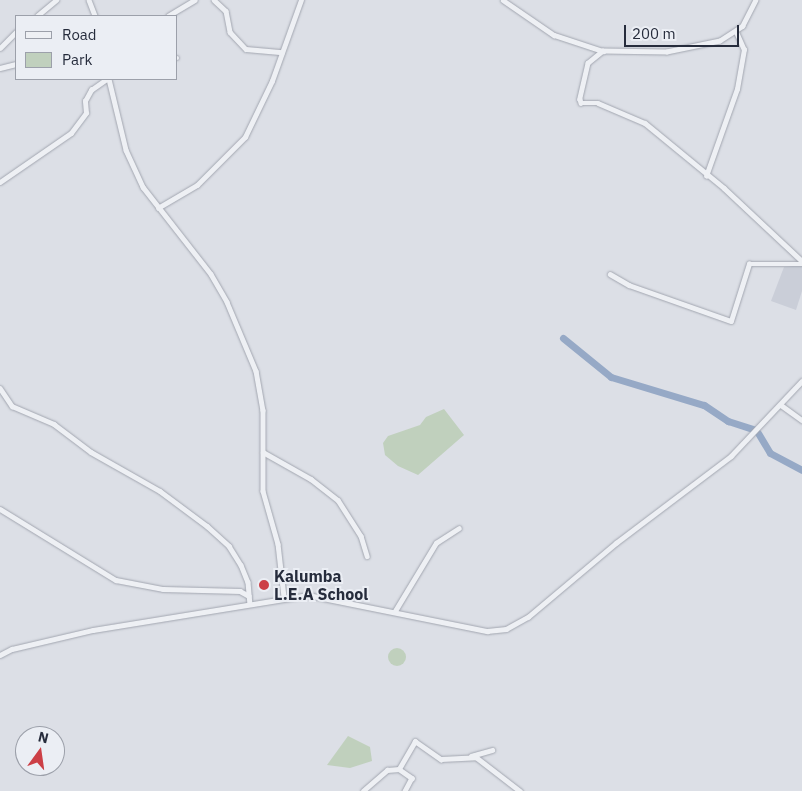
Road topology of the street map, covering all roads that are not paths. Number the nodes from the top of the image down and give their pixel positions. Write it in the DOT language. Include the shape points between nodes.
graph roads {
  1 [pos="56,0"];
  2 [pos="89,0"];
  3 [pos="195,0"];
  4 [pos="214,0"];
  5 [pos="301,0"];
  6 [pos="503,0"];
  7 [pos="756,0"];
  8 [pos="38,15"];
  9 [pos="95,15"];
  10 [pos="170,15"];
  11 [pos="736,32"];
  12 [pos="15,33"];
  13 [pos="0,48"];
  14 [pos="604,51"];
  15 [pos="282,52"];
  16 [pos="15,64"];
  17 [pos="0,68"];
  18 [pos="106,80"];
  19 [pos="108,80"];
  20 [pos="706,176"];
  21 [pos="0,182"];
  22 [pos="158,208"];
  23 [pos="802,262"];
  24 [pos="610,274"];
  25 [pos="802,381"];
  26 [pos="0,388"];
  27 [pos="781,405"];
  28 [pos="802,420"];
  29 [pos="263,452"];
  30 [pos="0,509"];
  31 [pos="459,528"];
  32 [pos="368,556"];
  33 [pos="249,596"];
  34 [pos="284,597"];
  35 [pos="250,604"];
  36 [pos="395,611"];
  37 [pos="0,655"];
  38 [pos="492,750"];
  39 [pos="471,756"];
  40 [pos="399,769"];
  41 [pos="364,791"];
  42 [pos="405,791"];
  43 [pos="520,791"];
  1 -- 8 [label="street"];
  2 -- 9 [label="street"];
  3 -- 10 [label="street"];
  4 -- 15 [label="street" via="226,11 230,32 246,49"];
  5 -- 15 [label="street"];
  6 -- 14 [label="street" via="554,35"];
  7 -- 11 [label="street" via="746,21"];
  11 -- 14 [label="street" via="714,42 674,51"];
  11 -- 20 [label="street" via="744,50 737,89"];
  12 -- 13 [label="street"];
  14 -- 20 [label="street" via="588,63 580,103 598,103 646,123"];
  15 -- 22 [label="street" via="264,101 246,137 197,185"];
  16 -- 17 [label="street"];
  18 -- 21 [label="street" via="91,90 85,101 86,113 71,133"];
  19 -- 22 [label="street" via="126,150 143,187"];
  20 -- 23 [label="street" via="724,188"];
  22 -- 29 [label="street" via="211,274 246,346 262,396"];
  23 -- 24 [label="street" via="749,264 731,321"];
  25 -- 27 [label="street"];
  26 -- 33 [label="street" via="5,392 6,400 23,413 54,424 91,452 195,515 236,555 248,582"];
  27 -- 28 [label="street"];
  27 -- 36 [label="street" via="731,456 512,627 488,631"];
  29 -- 32 [label="street" via="311,479 338,500 361,536"];
  29 -- 34 [label="street" via="263,491 278,544"];
  30 -- 33 [label="street" via="116,580 163,589 240,591"];
  31 -- 36 [label="street" via="436,543"];
  33 -- 35 [label="street"];
  34 -- 35 [label="street"];
  34 -- 36 [label="street" via="318,596"];
  35 -- 37 [label="street" via="94,630 12,649"];
  38 -- 39 [label="street"];
  39 -- 40 [label="street" via="441,758 415,741"];
  39 -- 43 [label="street"];
  40 -- 41 [label="street" via="387,770"];
  40 -- 42 [label="street" via="412,778"];
}
